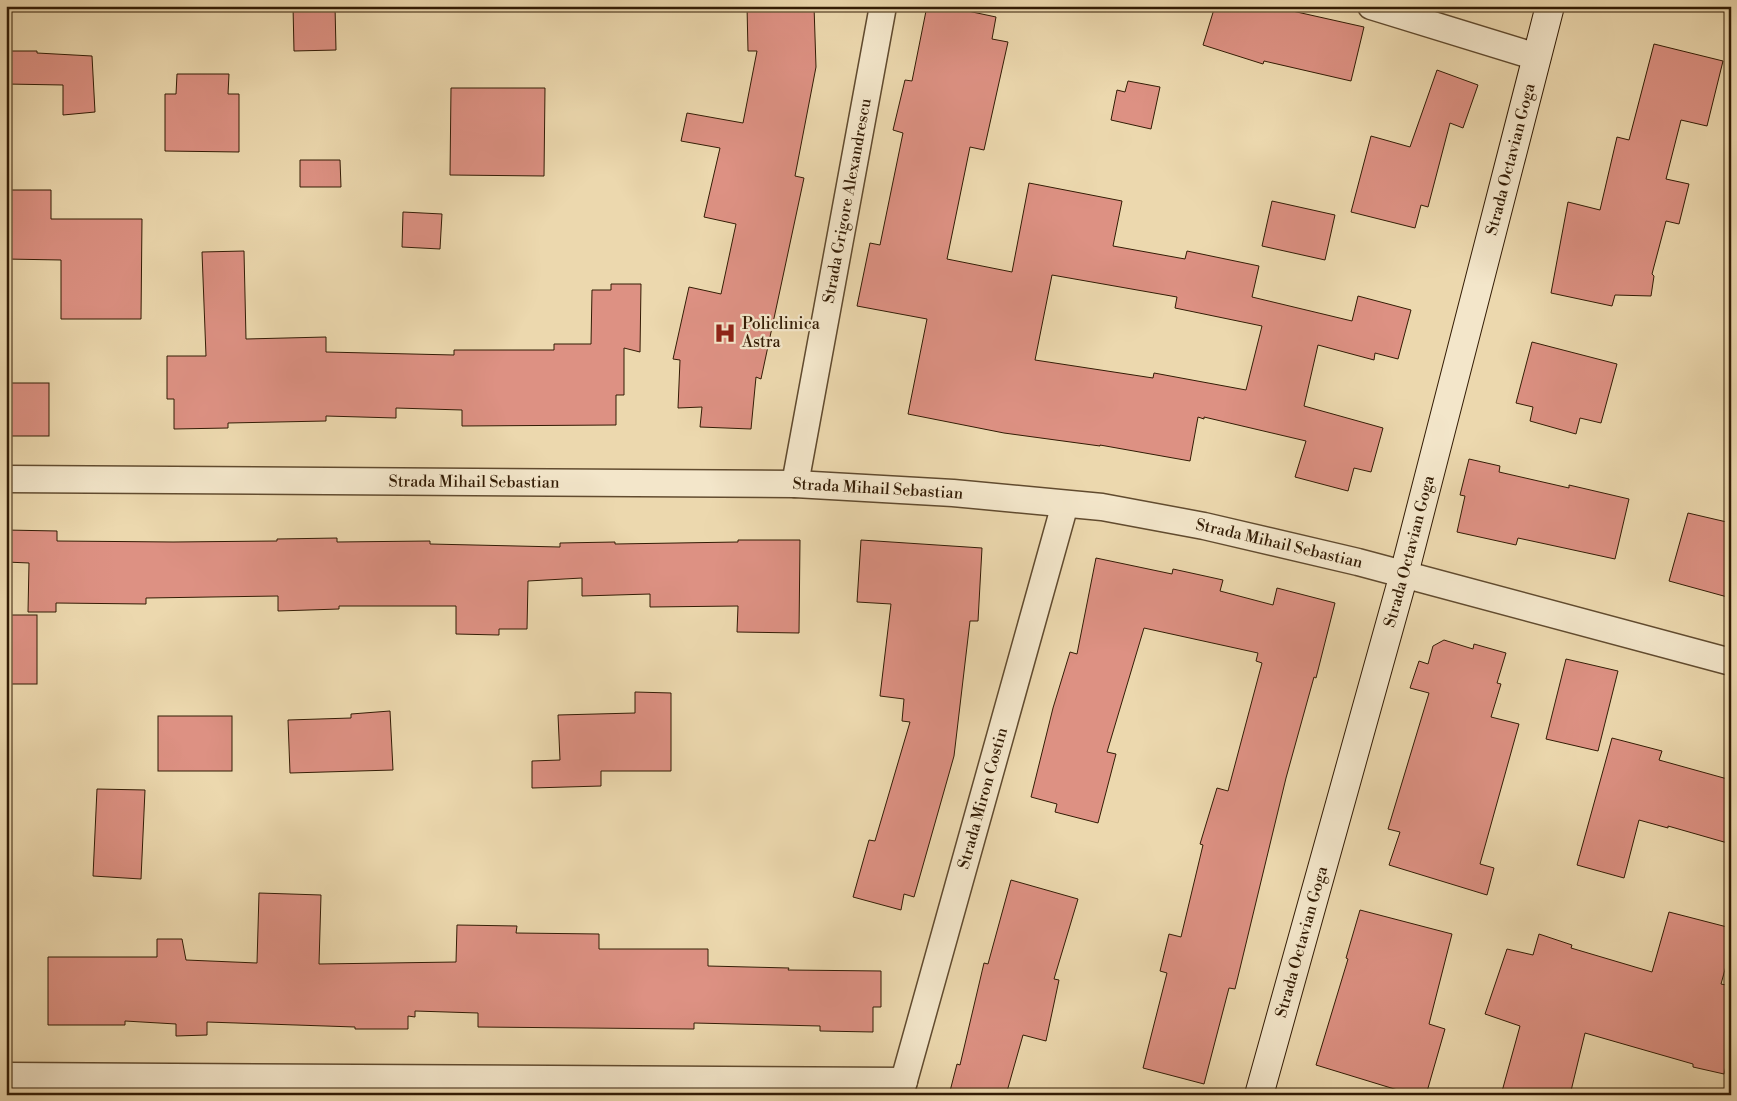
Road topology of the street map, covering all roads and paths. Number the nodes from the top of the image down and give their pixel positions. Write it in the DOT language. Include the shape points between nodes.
graph roads {
  1 [pos="884,6"];
  2 [pos="1372,6"];
  3 [pos="1550,6"];
  4 [pos="1537,57"];
  5 [pos="6,479"];
  6 [pos="795,484"];
  7 [pos="1065,504"];
  8 [pos="1404,574"];
  9 [pos="1731,662"];
  10 [pos="6,1076"];
  11 [pos="902,1088"];
  12 [pos="1259,1095"];
  1 -- 6 [label="street, Strada Grigore Alexandrescu"];
  2 -- 4 [label="street"];
  3 -- 4 [label="main road, Strada Octavian Goga"];
  4 -- 8 [label="main road, Strada Octavian Goga"];
  5 -- 6 [label="street, Strada Mihail Sebastian"];
  6 -- 7 [label="street, Strada Mihail Sebastian" via="953,493"];
  7 -- 8 [label="street, Strada Mihail Sebastian" via="1102,507 1204,526"];
  7 -- 11 [label="street, Strada Miron Costin"];
  8 -- 9 [label="street, Strada Mihail Sebastian"];
  8 -- 12 [label="main road, Strada Octavian Goga"];
  10 -- 11 [label="street"];
}
